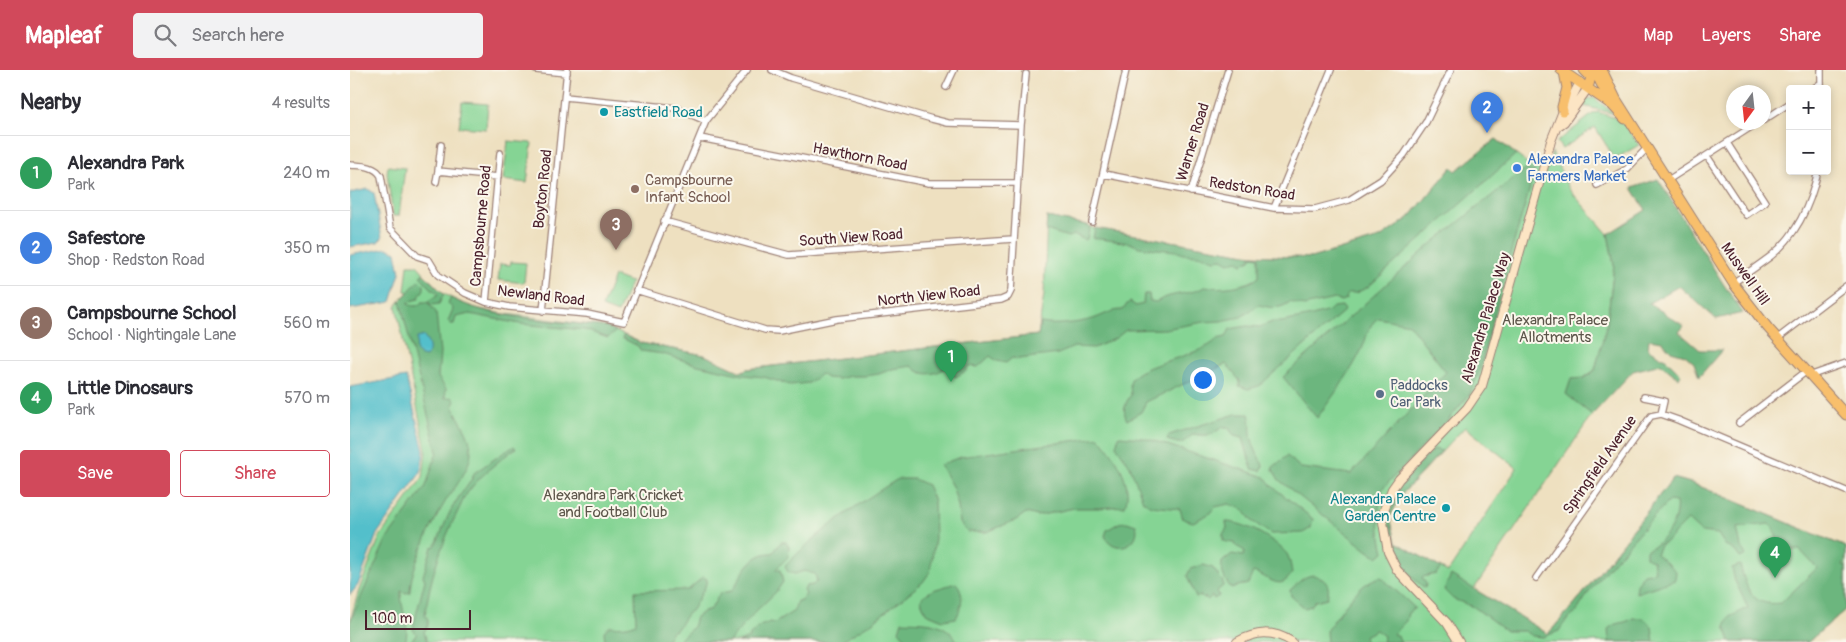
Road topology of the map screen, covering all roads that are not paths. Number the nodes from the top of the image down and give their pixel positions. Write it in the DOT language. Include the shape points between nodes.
graph roads {
  1 [pos="536,70"];
  2 [pos="747,70"];
  3 [pos="772,70"];
  4 [pos="954,70"];
  5 [pos="1126,70"];
  6 [pos="1228,70"];
  7 [pos="1331,70"];
  8 [pos="1451,70"];
  9 [pos="1820,70"];
  10 [pos="1562,71"];
  11 [pos="1593,71"];
  12 [pos="567,72"];
  13 [pos="1026,74"];
  14 [pos="1584,85"];
  15 [pos="1821,85"];
  16 [pos="946,88"];
  17 [pos="565,97"];
  18 [pos="1612,105"];
  19 [pos="1786,106"];
  20 [pos="1563,110"];
  21 [pos="1771,115"];
  22 [pos="706,121"];
  23 [pos="1021,125"];
  24 [pos="1558,126"];
  25 [pos="1747,130"];
  26 [pos="1640,136"];
  27 [pos="700,138"];
  28 [pos="1727,143"];
  29 [pos="441,145"];
  30 [pos="1648,147"];
  31 [pos="500,153"];
  32 [pos="1707,156"];
  33 [pos="350,165"];
  34 [pos="438,171"];
  35 [pos="1104,174"];
  36 [pos="1817,175"];
  37 [pos="498,177"];
  38 [pos="1668,180"];
  39 [pos="436,182"];
  40 [pos="1017,183"];
  41 [pos="1596,185"];
  42 [pos="1191,192"];
  43 [pos="1274,208"];
  44 [pos="664,220"];
  45 [pos="1092,222"];
  46 [pos="1013,239"];
  47 [pos="1733,283"];
  48 [pos="1846,286"];
  49 [pos="636,290"];
  50 [pos="486,302"];
  51 [pos="543,311"];
  52 [pos="1778,338"];
  53 [pos="1846,363"];
  54 [pos="1810,372"];
  55 [pos="1644,397"];
  56 [pos="1661,414"];
  57 [pos="1846,415"];
  58 [pos="1739,423"];
  59 [pos="1846,491"];
  60 [pos="1536,578"];
  61 [pos="1237,642"];
  62 [pos="1292,642"];
  63 [pos="1459,642"];
  1 -- 12 [label="street"];
  2 -- 22 [label="street"];
  3 -- 23 [label="street" via="948,123"];
  4 -- 16 [label="street"];
  5 -- 35 [label="street"];
  6 -- 42 [label="street, Warner Road"];
  7 -- 43 [label="street"];
  8 -- 43 [label="street, Redston Road" via="1426,122 1404,155 1381,180 1349,200 1315,210"];
  9 -- 15 [label="street"];
  10 -- 14 [label="main road, Muswell Hill"];
  10 -- 20 [label="main road" via="1567,88"];
  11 -- 14 [label="main road"];
  11 -- 18 [label="main road"];
  11 -- 26 [label="main road, Muswell Hill"];
  12 -- 17 [label="street, Boyton Road"];
  13 -- 23 [label="street, North View Road"];
  14 -- 18 [label="main road, Muswell Hill"];
  14 -- 20 [label="street, Alexandra Palace Way"];
  14 -- 24 [label="street, Alexandra Palace Way" via="1564,122"];
  17 -- 22 [label="street" via="676,108"];
  17 -- 51 [label="street, Boyton Road"];
  18 -- 26 [label="main road, Muswell Hill"];
  19 -- 21 [label="street"];
  20 -- 24 [label="street, Alexandra Palace Way"];
  22 -- 27 [label="street"];
  23 -- 40 [label="street, North View Road"];
  24 -- 63 [label="street, Alexandra Palace Way" via="1546,158 1482,386 1466,408 1399,479 1387,498 1384,510 1384,537 1392,563 1447,622"];
  25 -- 28 [label="street"];
  26 -- 30 [label="main road, Muswell Hill"];
  27 -- 40 [label="street, Hawthorn Road" via="929,183"];
  27 -- 44 [label="street"];
  28 -- 32 [label="street"];
  28 -- 32 [label="street" via="1765,202 1746,215"];
  29 -- 34 [label="street"];
  30 -- 38 [label="main road, Muswell Hill"];
  30 -- 41 [label="street" via="1628,169"];
  31 -- 37 [label="street, Campsbourne Road"];
  32 -- 38 [label="street"];
  33 -- 50 [label="street, Newland Road" via="368,167 381,176 390,228 416,256 429,260 438,274 465,293"];
  34 -- 37 [label="street"];
  34 -- 39 [label="street"];
  35 -- 42 [label="street, Redston Road"];
  35 -- 45 [label="street"];
  36 -- 47 [label="street" via="1805,212 1790,235 1773,254"];
  37 -- 50 [label="street, Campsbourne Road"];
  38 -- 47 [label="main road, Muswell Hill"];
  40 -- 46 [label="street, North View Road"];
  42 -- 43 [label="street, Redston Road"];
  44 -- 46 [label="street, South View Road" via="790,256"];
  44 -- 49 [label="street"];
  46 -- 49 [label="street, North View Road" via="1011,291 1001,300 837,319 779,332"];
  47 -- 52 [label="main road, Muswell Hill"];
  48 -- 52 [label="street"];
  49 -- 51 [label="street, Newland Road" via="624,322 594,314"];
  50 -- 51 [label="street, Newland Road"];
  52 -- 54 [label="main road, Muswell Hill"];
  53 -- 54 [label="street"];
  54 -- 57 [label="main road, Muswell Hill"];
  54 -- 58 [label="street"];
  55 -- 56 [label="street" via="1664,401"];
  56 -- 59 [label="street, Springfield Avenue"];
  56 -- 60 [label="street, Springfield Avenue" via="1651,416 1645,422"];
  61 -- 62 [label="street" via="1261,632"];
}
